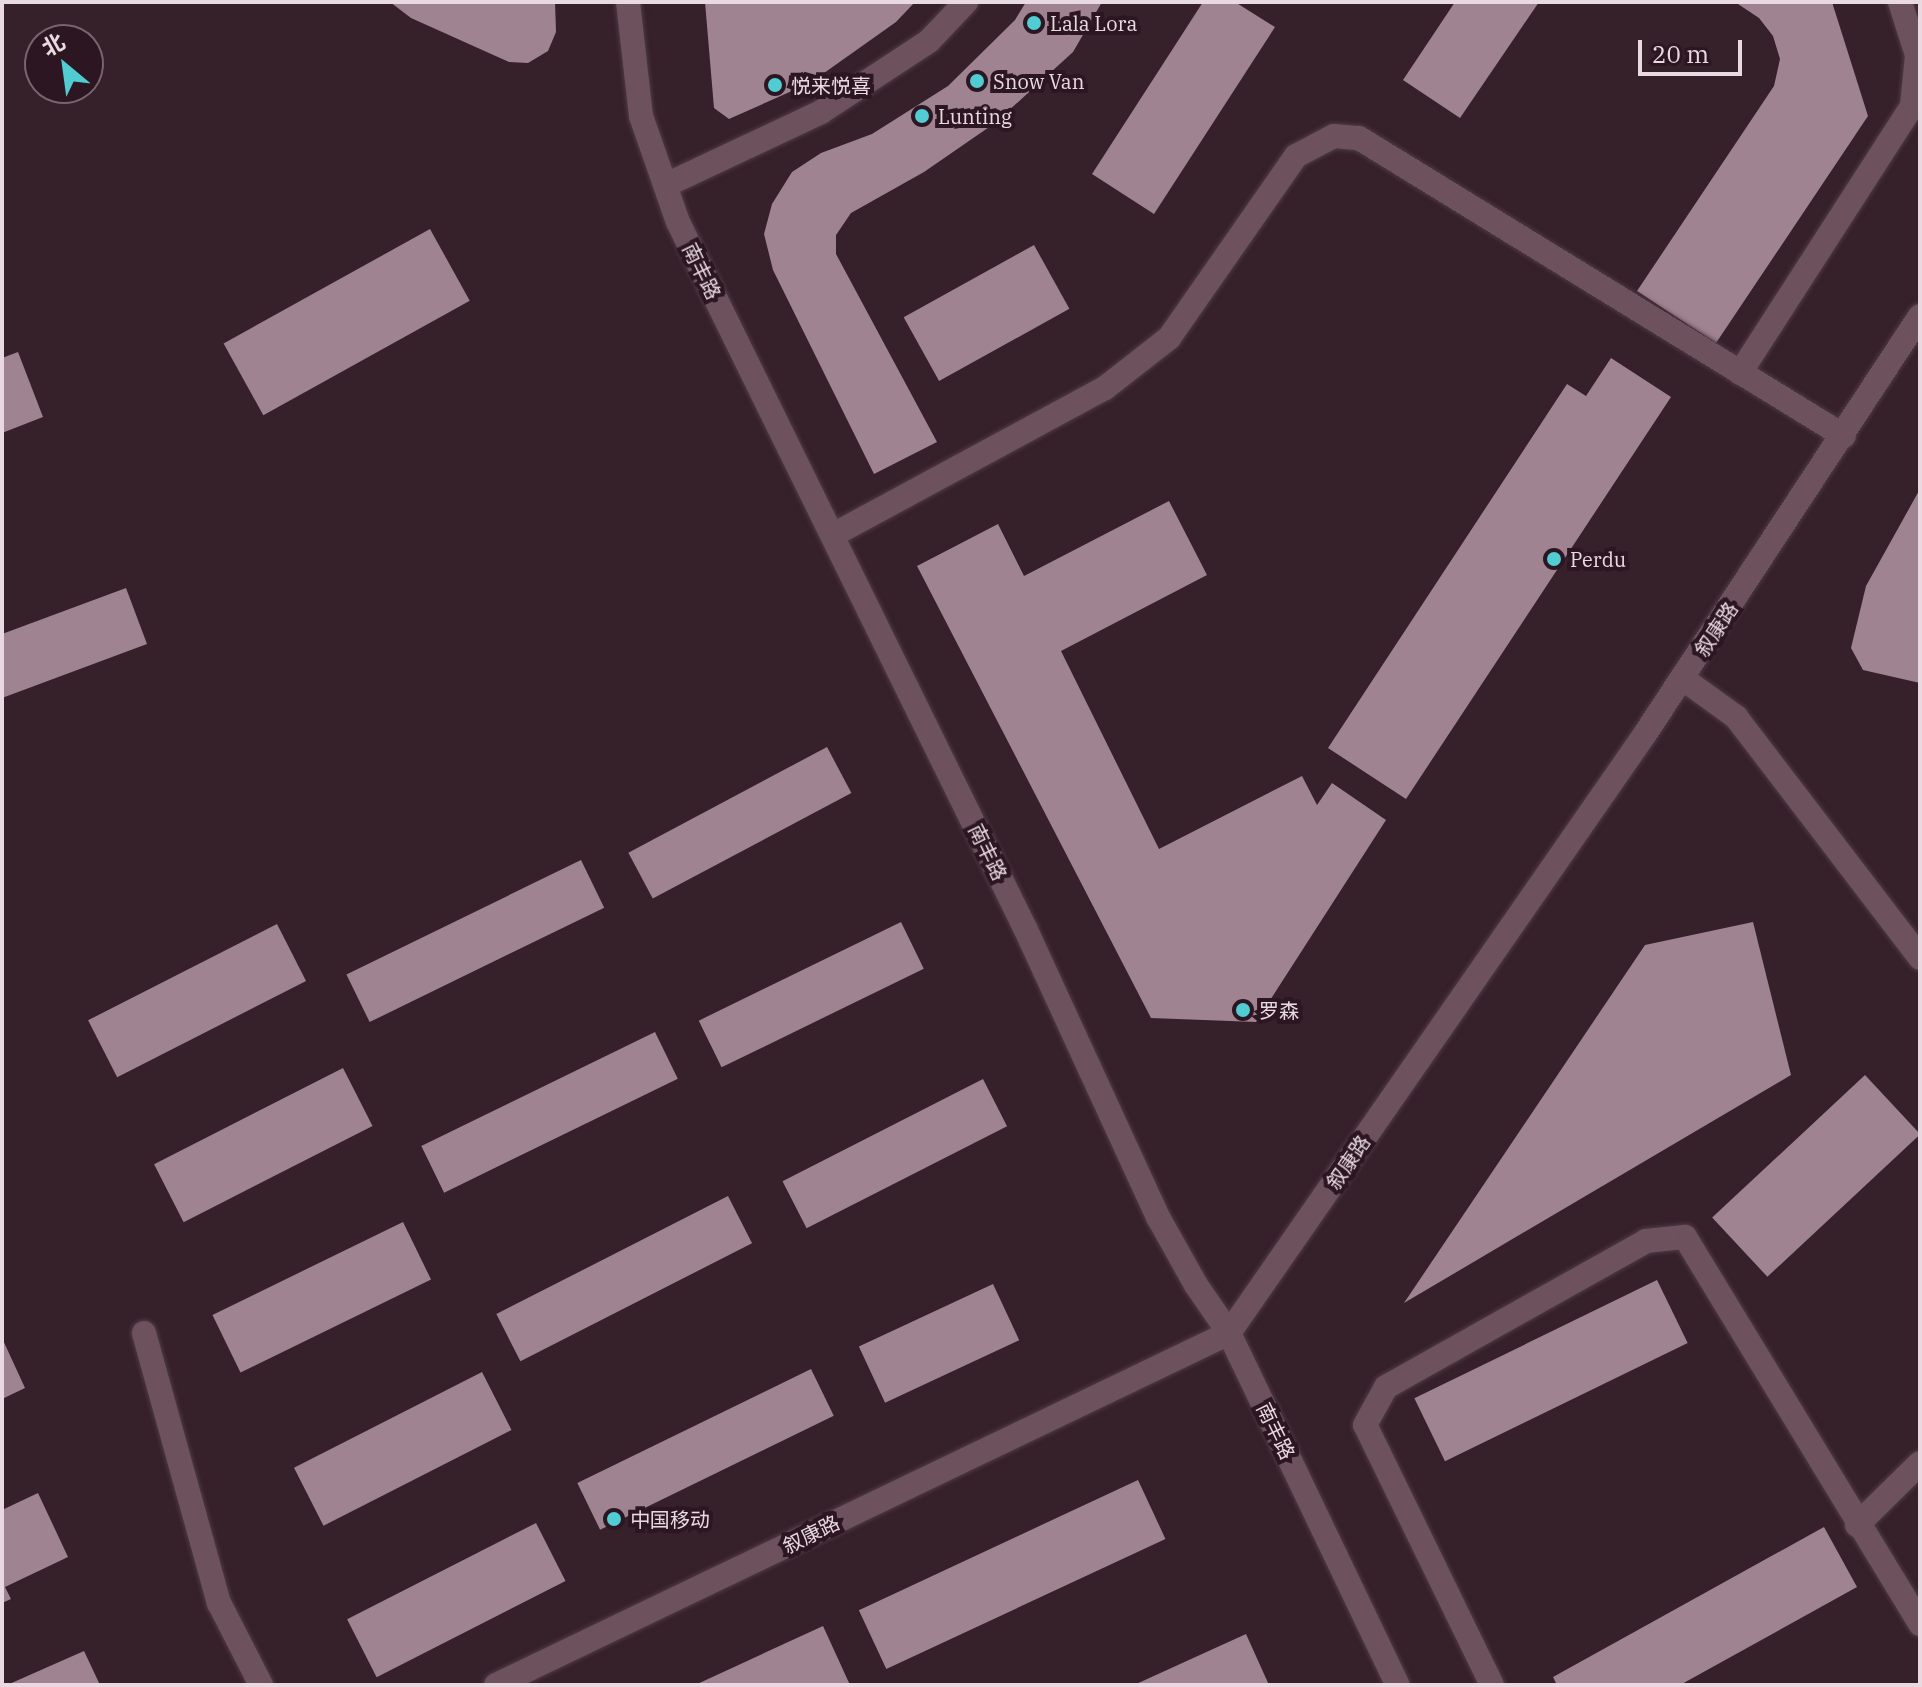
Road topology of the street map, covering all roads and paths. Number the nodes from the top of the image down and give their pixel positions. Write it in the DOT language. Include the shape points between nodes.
graph roads {
  1 [pos="628,2"];
  2 [pos="966,2"];
  3 [pos="1900,2"];
  4 [pos="666,185"];
  5 [pos="1920,316"];
  6 [pos="1740,373"];
  7 [pos="1844,436"];
  8 [pos="833,535"];
  9 [pos="1682,678"];
  10 [pos="1920,958"];
  11 [pos="144,1333"];
  12 [pos="1229,1333"];
  13 [pos="1920,1463"];
  14 [pos="1857,1525"];
  15 [pos="1920,1624"];
  16 [pos="261,1685"];
  17 [pos="496,1685"];
  18 [pos="1398,1685"];
  19 [pos="1492,1685"];
  1 -- 4 [label="street, 南丰路" via="641,116"];
  2 -- 4 [label="street" via="929,41 821,112"];
  3 -- 6 [label="street" via="1917,55 1912,106"];
  4 -- 8 [label="street, 南丰路" via="678,222"];
  5 -- 7 [label="street, 叙康路"];
  6 -- 7 [label="street"];
  6 -- 8 [label="street" via="1359,138 1334,136 1296,156 1169,338 1105,388"];
  7 -- 9 [label="street, 叙康路"];
  8 -- 12 [label="street, 南丰路" via="1025,928 1158,1217"];
  9 -- 10 [label="street" via="1736,717"];
  9 -- 12 [label="street, 叙康路"];
  11 -- 16 [label="street" via="219,1603"];
  12 -- 17 [label="street, 叙康路"];
  12 -- 18 [label="street, 南丰路"];
  13 -- 14 [label="street"];
  14 -- 15 [label="street"];
  14 -- 19 [label="street" via="1685,1237 1646,1241 1386,1387 1365,1425"];
}
